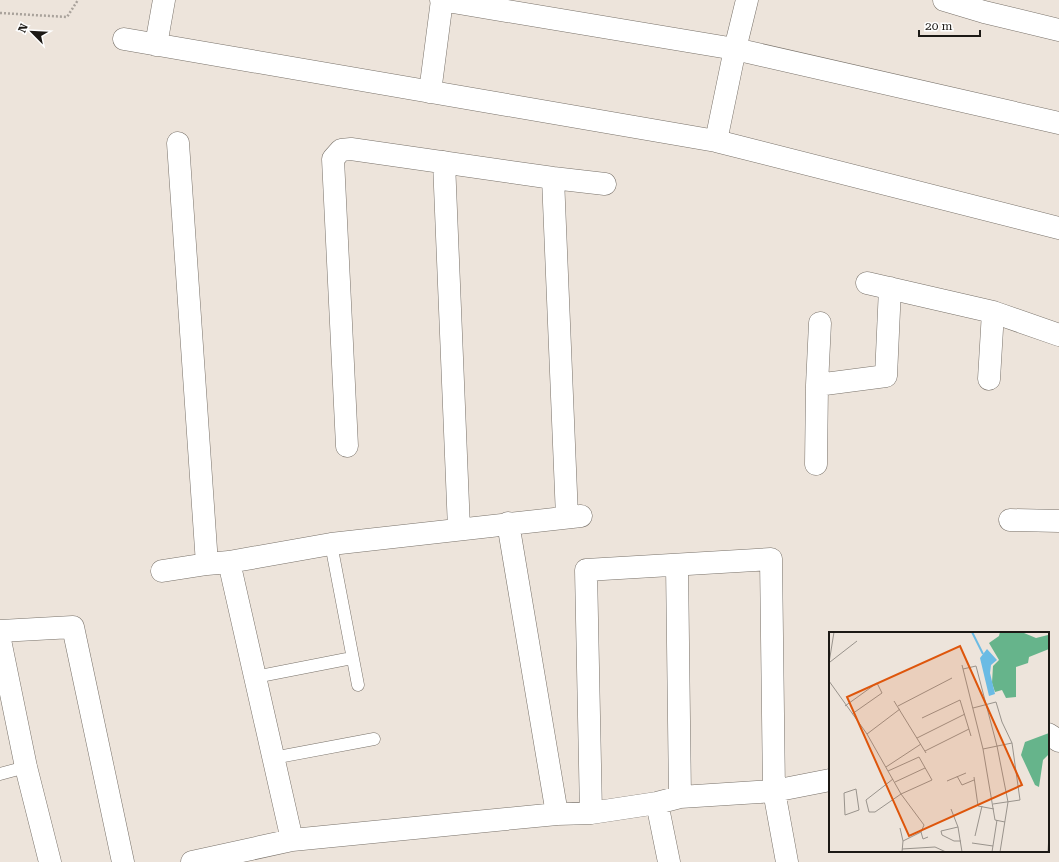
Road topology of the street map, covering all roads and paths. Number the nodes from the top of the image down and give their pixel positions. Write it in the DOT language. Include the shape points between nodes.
graph roads {
  1 [pos="78,0"];
  2 [pos="164,0"];
  3 [pos="442,0"];
  4 [pos="747,0"];
  5 [pos="944,0"];
  6 [pos="985,6"];
  7 [pos="0,13"];
  8 [pos="1059,30"];
  9 [pos="124,39"];
  10 [pos="156,45"];
  11 [pos="735,49"];
  12 [pos="430,92"];
  13 [pos="1059,123"];
  14 [pos="716,141"];
  15 [pos="178,143"];
  16 [pos="444,162"];
  17 [pos="553,178"];
  18 [pos="604,184"];
  19 [pos="1059,228"];
  20 [pos="867,283"];
  21 [pos="890,288"];
  22 [pos="993,312"];
  23 [pos="820,323"];
  24 [pos="1059,335"];
  25 [pos="989,379"];
  26 [pos="817,385"];
  27 [pos="347,446"];
  28 [pos="816,464"];
  29 [pos="1010,520"];
  30 [pos="1059,521"];
  31 [pos="508,523"];
  32 [pos="459,529"];
  33 [pos="331,544"];
  34 [pos="229,562"];
  35 [pos="207,564"];
  36 [pos="677,565"];
  37 [pos="162,571"];
  38 [pos="0,631"];
  39 [pos="0,640"];
  40 [pos="352,658"];
  41 [pos="255,677"];
  42 [pos="358,685"];
  43 [pos="1049,735"];
  44 [pos="374,739"];
  45 [pos="1059,741"];
  46 [pos="273,758"];
  47 [pos="26,767"];
  48 [pos="0,774"];
  49 [pos="829,780"];
  50 [pos="774,791"];
  51 [pos="680,797"];
  52 [pos="657,803"];
  53 [pos="591,813"];
  54 [pos="557,814"];
  55 [pos="292,840"];
  56 [pos="50,862"];
  57 [pos="123,862"];
  58 [pos="192,862"];
  59 [pos="669,862"];
  60 [pos="787,862"];
  1 -- 7 [label="path" via="67,17"];
  2 -- 10 [label="street"];
  3 -- 11 [label="street"];
  3 -- 12 [label="street"];
  4 -- 11 [label="street"];
  5 -- 6 [label="street"];
  6 -- 8 [label="street"];
  9 -- 10 [label="street"];
  10 -- 12 [label="street"];
  11 -- 13 [label="street"];
  11 -- 14 [label="street"];
  12 -- 14 [label="street"];
  14 -- 19 [label="street"];
  15 -- 35 [label="street"];
  16 -- 17 [label="street"];
  16 -- 27 [label="street" via="351,149 341,150 333,159"];
  16 -- 32 [label="street"];
  17 -- 18 [label="street"];
  17 -- 31 [label="street" via="574,516"];
  20 -- 21 [label="street"];
  21 -- 22 [label="street"];
  21 -- 26 [label="street" via="886,376"];
  22 -- 24 [label="street"];
  22 -- 25 [label="street"];
  23 -- 26 [label="street"];
  26 -- 28 [label="street"];
  29 -- 30 [label="street"];
  31 -- 32 [label="street"];
  31 -- 54 [label="street"];
  32 -- 33 [label="street"];
  33 -- 34 [label="street"];
  33 -- 40 [label="lane"];
  34 -- 35 [label="street"];
  34 -- 41 [label="street"];
  35 -- 37 [label="street"];
  36 -- 50 [label="street" via="771,559"];
  36 -- 51 [label="street"];
  36 -- 53 [label="street" via="586,570"];
  38 -- 57 [label="street" via="73,627"];
  39 -- 47 [label="street"];
  40 -- 41 [label="lane"];
  40 -- 42 [label="lane"];
  41 -- 46 [label="street"];
  43 -- 45 [label="street"];
  44 -- 46 [label="lane"];
  46 -- 55 [label="street"];
  47 -- 48 [label="lane"];
  47 -- 56 [label="street"];
  49 -- 50 [label="street"];
  50 -- 51 [label="street"];
  50 -- 60 [label="street"];
  51 -- 52 [label="street"];
  52 -- 53 [label="street"];
  52 -- 59 [label="street"];
  53 -- 54 [label="street"];
  54 -- 55 [label="street"];
  55 -- 58 [label="street"];
}
